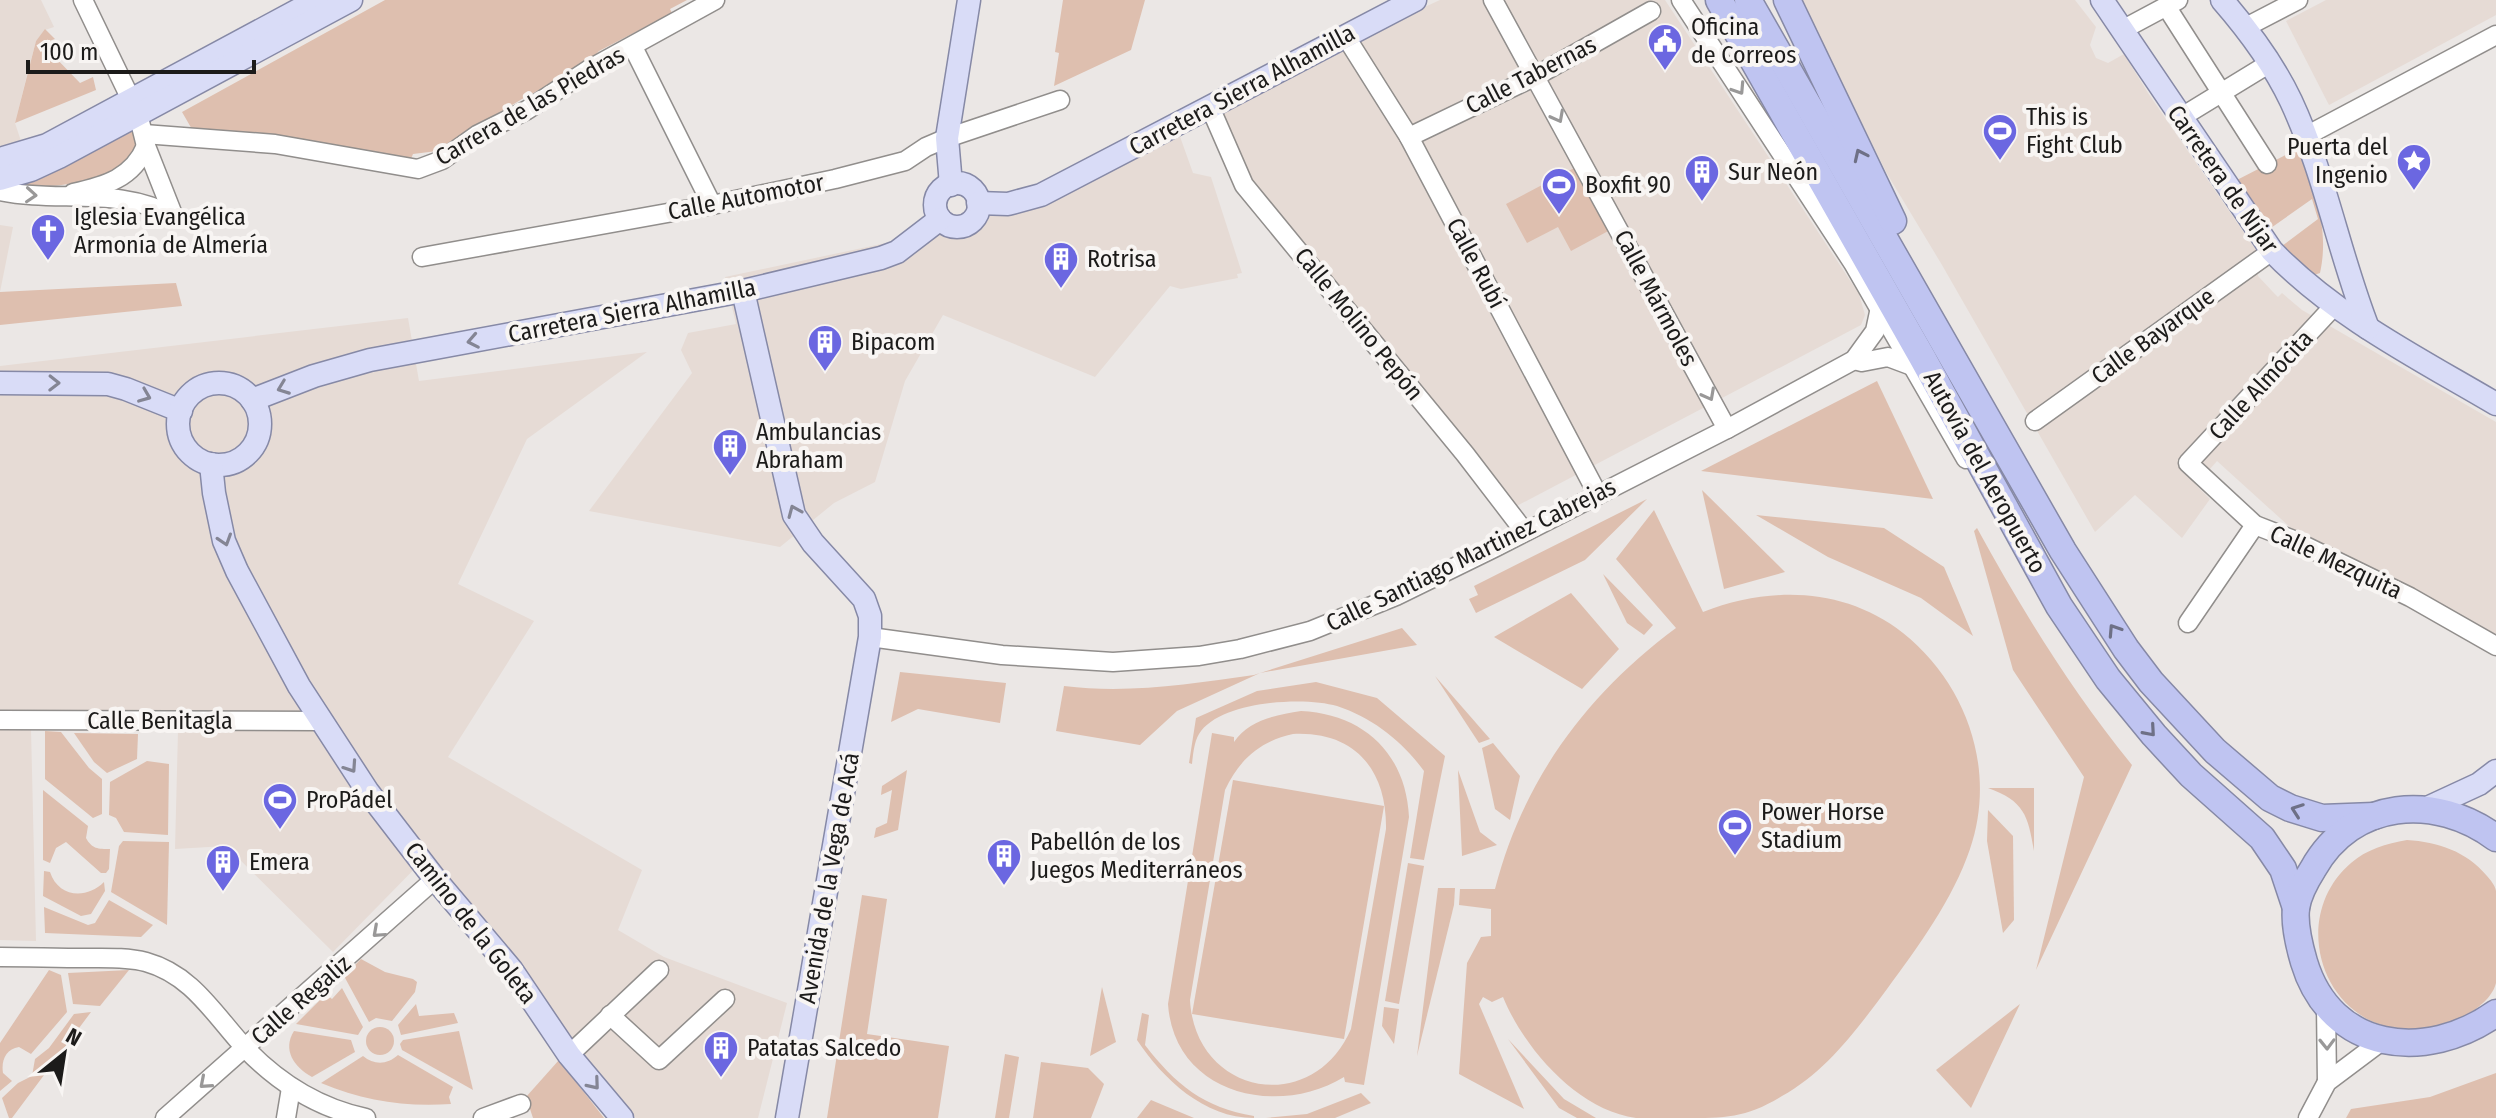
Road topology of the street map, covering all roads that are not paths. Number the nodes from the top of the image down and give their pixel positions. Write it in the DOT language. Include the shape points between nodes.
graph roads {
  1 [pos="83,0"];
  2 [pos="317,0"];
  3 [pos="351,0"];
  4 [pos="715,0"];
  5 [pos="969,0"];
  6 [pos="1415,0"];
  7 [pos="1493,0"];
  8 [pos="1681,0"];
  9 [pos="1719,0"];
  10 [pos="1748,0"];
  11 [pos="1787,0"];
  12 [pos="2102,0"];
  13 [pos="2222,0"];
  14 [pos="2298,0"];
  15 [pos="2172,3"];
  16 [pos="1651,11"];
  17 [pos="2246,27"];
  18 [pos="2122,30"];
  19 [pos="2496,35"];
  20 [pos="1346,37"];
  21 [pos="633,47"];
  22 [pos="2270,63"];
  23 [pos="1536,76"];
  24 [pos="2222,92"];
  25 [pos="1060,100"];
  26 [pos="1210,107"];
  27 [pos="2180,118"];
  28 [pos="140,123"];
  29 [pos="2306,136"];
  30 [pos="1409,137"];
  31 [pos="947,138"];
  32 [pos="0,159"];
  33 [pos="2267,164"];
  34 [pos="0,179"];
  35 [pos="951,185"];
  36 [pos="0,191"];
  37 [pos="63,195"];
  38 [pos="978,203"];
  39 [pos="712,205"];
  40 [pos="940,219"];
  41 [pos="2339,241"];
  42 [pos="2272,251"];
  43 [pos="422,257"];
  44 [pos="743,291"];
  45 [pos="1882,300"];
  46 [pos="2328,301"];
  47 [pos="2368,328"];
  48 [pos="1854,360"];
  49 [pos="1922,371"];
  50 [pos="0,383"];
  51 [pos="252,400"];
  52 [pos="1979,401"];
  53 [pos="2496,404"];
  54 [pos="181,411"];
  55 [pos="2035,421"];
  56 [pos="1727,429"];
  57 [pos="2188,463"];
  58 [pos="211,464"];
  59 [pos="1598,495"];
  60 [pos="2255,525"];
  61 [pos="1524,531"];
  62 [pos="2188,623"];
  63 [pos="870,637"];
  64 [pos="2496,646"];
  65 [pos="0,720"];
  66 [pos="321,721"];
  67 [pos="2496,771"];
  68 [pos="2425,809"];
  69 [pos="2374,816"];
  70 [pos="2496,838"];
  71 [pos="435,879"];
  72 [pos="2296,908"];
  73 [pos="0,957"];
  74 [pos="659,970"];
  75 [pos="725,999"];
  76 [pos="2326,1006"];
  77 [pos="2496,1013"];
  78 [pos="610,1015"];
  79 [pos="2383,1040"];
  80 [pos="246,1048"];
  81 [pos="569,1055"];
  82 [pos="2327,1082"];
  83 [pos="291,1088"];
  84 [pos="521,1104"];
  85 [pos="165,1118"];
  86 [pos="286,1118"];
  87 [pos="366,1118"];
  88 [pos="483,1118"];
  89 [pos="622,1118"];
  90 [pos="787,1118"];
  91 [pos="2308,1118"];
  1 -- 28 [label="street"];
  2 -- 28 [label="main road"];
  3 -- 28 [label="main road"];
  4 -- 21 [label="street, Carrera de las Piedras"];
  5 -- 31 [label="main road"];
  6 -- 20 [label="main road, Carretera Sierra Alhamilla"];
  7 -- 23 [label="street, Calle Mármoles"];
  8 -- 45 [label="street, one-way"];
  9 -- 45 [label="highway, Autovía del Aeropuerto"];
  10 -- 52 [label="highway, Autovía del Aeropuerto"];
  52 -- 11 [label="highway, one-way" via="1963,357"];
  12 -- 18 [label="main road, Carretera de Níjar"];
  13 -- 17 [label="main road"];
  14 -- 17 [label="street"];
  15 -- 18 [label="street"];
  15 -- 24 [label="street"];
  16 -- 23 [label="street, Calle Tabernas"];
  17 -- 22 [label="main road"];
  18 -- 27 [label="main road, Carretera de Níjar"];
  19 -- 29 [label="street"];
  20 -- 26 [label="main road, Carretera Sierra Alhamilla"];
  20 -- 30 [label="street, Calle Rubí"];
  21 -- 28 [label="street, Carrera de las Piedras" via="442,160 418,169"];
  21 -- 39 [label="street"];
  22 -- 24 [label="street"];
  22 -- 29 [label="main road"];
  23 -- 30 [label="street, Calle Tabernas"];
  23 -- 56 [label="street, Calle Mármoles, one-way"];
  24 -- 27 [label="street"];
  24 -- 33 [label="street"];
  25 -- 31 [label="street, Calle Automotor"];
  26 -- 38 [label="main road, Carretera Sierra Alhamilla" via="1041,195 1008,204"];
  26 -- 61 [label="street, Calle Molino Pepón" via="1244,185"];
  27 -- 42 [label="main road, Carretera de Níjar"];
  28 -- 32 [label="main road"];
  28 -- 34 [label="main road"];
  28 -- 37 [label="street" via="140,160 132,170"];
  28 -- 37 [label="street" via="174,217 149,204"];
  29 -- 41 [label="main road"];
  30 -- 59 [label="street, Calle Rubí"];
  31 -- 35 [label="main road"];
  31 -- 39 [label="street, Calle Automotor" via="905,161"];
  35 -- 38 [label="main road" via="969,187"];
  35 -- 40 [label="main road" via="935,202"];
  36 -- 37 [label="street, one-way"];
  38 -- 40 [label="main road" via="968,224 950,226"];
  39 -- 43 [label="street, Calle Automotor"];
  40 -- 44 [label="main road, Carretera Sierra Alhamilla" via="889,255"];
  41 -- 46 [label="main road"];
  41 -- 47 [label="main road"];
  42 -- 46 [label="main road, Carretera de Níjar"];
  42 -- 55 [label="street, Calle Bayarque"];
  44 -- 51 [label="main road, Carretera Sierra Alhamilla, one-way" via="370,360"];
  63 -- 44 [label="main road, Avenida de la Vega de Acá, one-way" via="864,599 794,515"];
  45 -- 48 [label="street, Calle Santiago Martinez Cabrejas" via="1875,331"];
  45 -- 49 [label="highway, Autovía del Aeropuerto"];
  46 -- 47 [label="main road, Carretera de Níjar"];
  46 -- 57 [label="street, Calle Almócita"];
  47 -- 53 [label="main road, Carretera de Níjar"];
  48 -- 49 [label="street, Calle Santiago Martinez Cabrejas" via="1888,357"];
  48 -- 56 [label="street, Calle Santiago Martinez Cabrejas"];
  49 -- 72 [label="highway, Autovía del Aeropuerto, one-way" via="2059,606 2108,679 2184,768 2262,838 2283,869"];
  50 -- 54 [label="main road, one-way" via="108,384"];
  51 -- 54 [label="main road" via="228,384 209,385 191,394"];
  51 -- 58 [label="main road" via="260,428 254,446 230,463"];
  69 -- 52 [label="highway, Autovía del Aeropuerto, one-way" via="2322,818 2290,808 2256,789 2205,741 2126,649 2063,551"];
  54 -- 58 [label="main road" via="182,440 193,455"];
  56 -- 59 [label="street, Calle Santiago Martinez Cabrejas"];
  57 -- 60 [label="street, Calle Mezquita"];
  58 -- 66 [label="main road, Camino de la Goleta, one-way" via="221,529 237,571"];
  59 -- 61 [label="street, Calle Santiago Martinez Cabrejas"];
  60 -- 62 [label="street"];
  60 -- 64 [label="street, Calle Mezquita" via="2410,597"];
  61 -- 63 [label="street, Calle Santiago Martinez Cabrejas" via="1396,596 1310,631 1199,656 1113,662 1002,655"];
  63 -- 90 [label="main road, Avenida de la Vega de Acá"];
  65 -- 66 [label="street, Calle Benitagla"];
  66 -- 71 [label="main road, Camino de la Goleta, one-way"];
  67 -- 68 [label="main road"];
  68 -- 69 [label="highway"];
  68 -- 70 [label="highway" via="2453,814"];
  69 -- 72 [label="highway" via="2340,835 2319,857"];
  71 -- 80 [label="street, Calle Regaliz, one-way"];
  71 -- 81 [label="main road, Camino de la Goleta" via="511,969"];
  72 -- 76 [label="highway, Autovía del Aeropuerto" via="2302,955"];
  73 -- 80 [label="street" via="148,963 198,992"];
  74 -- 78 [label="street"];
  75 -- 78 [label="street" via="659,1060"];
  76 -- 79 [label="highway" via="2355,1028"];
  76 -- 82 [label="street, one-way"];
  77 -- 79 [label="highway" via="2438,1041 2408,1045"];
  78 -- 81 [label="street"];
  79 -- 82 [label="street"];
  80 -- 83 [label="street"];
  80 -- 85 [label="street, Calle Regaliz, one-way"];
  81 -- 89 [label="main road, Camino de la Goleta, one-way"];
  82 -- 91 [label="street"];
  83 -- 86 [label="street"];
  83 -- 87 [label="street" via="317,1103"];
  84 -- 88 [label="street"];
}
